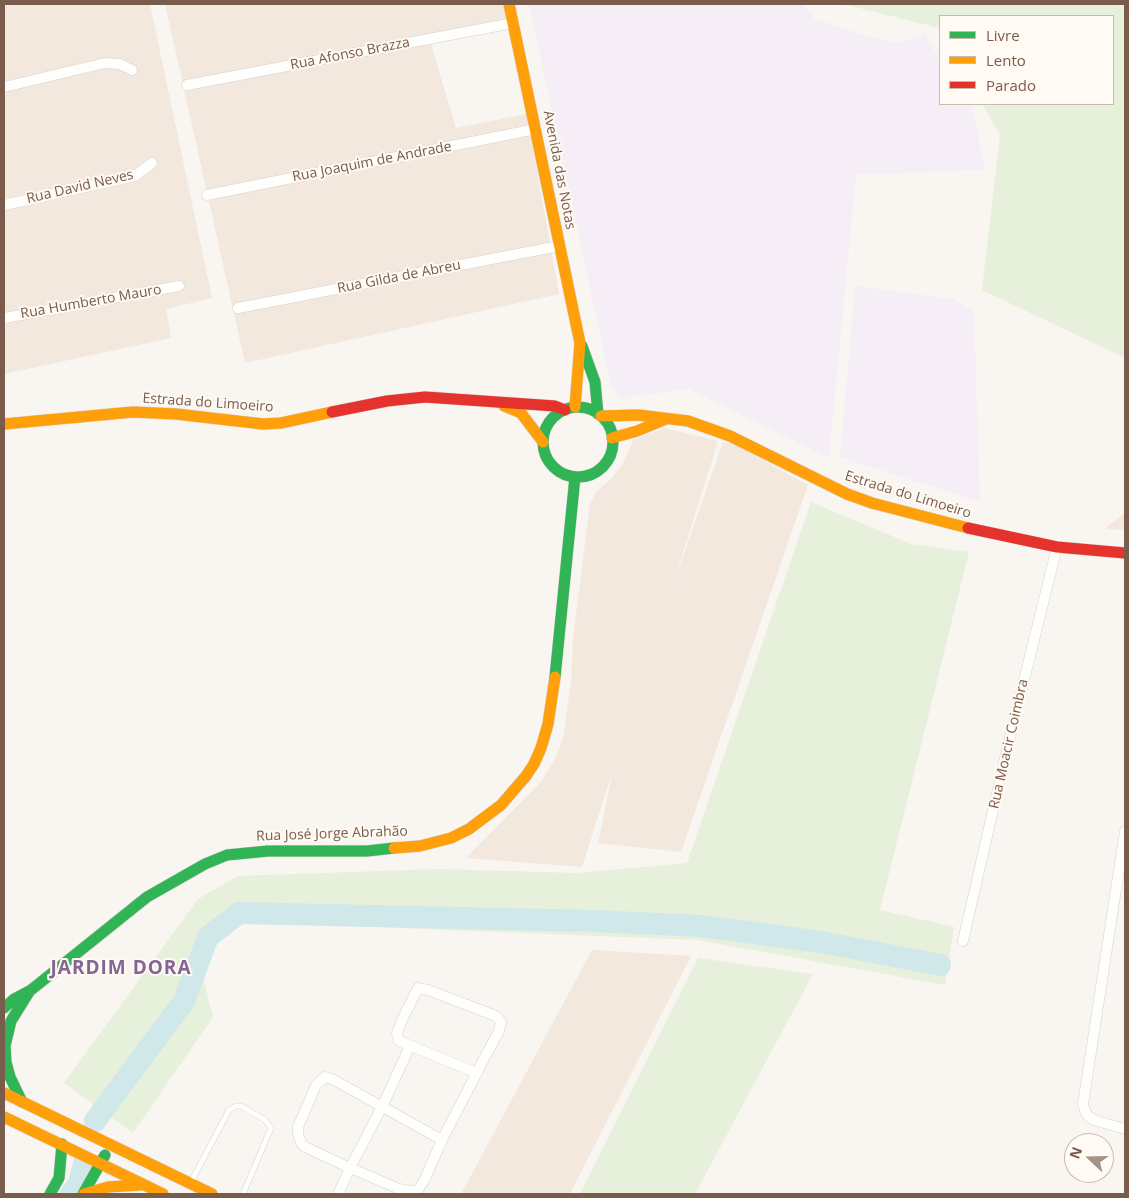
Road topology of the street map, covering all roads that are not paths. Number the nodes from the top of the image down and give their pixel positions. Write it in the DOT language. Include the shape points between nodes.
graph roads {
  1 [pos="509,4"];
  2 [pos="513,23"];
  3 [pos="132,70"];
  4 [pos="187,85"];
  5 [pos="4,87"];
  6 [pos="536,129"];
  7 [pos="152,163"];
  8 [pos="207,195"];
  9 [pos="4,205"];
  10 [pos="559,246"];
  11 [pos="178,286"];
  12 [pos="238,308"];
  13 [pos="4,318"];
  14 [pos="580,343"];
  15 [pos="498,403"];
  16 [pos="570,408"];
  17 [pos="600,415"];
  18 [pos="666,419"];
  19 [pos="4,424"];
  20 [pos="612,438"];
  21 [pos="543,442"];
  22 [pos="575,477"];
  23 [pos="1057,547"];
  24 [pos="1125,553"];
  25 [pos="1125,831"];
  26 [pos="963,941"];
  27 [pos="30,990"];
  28 [pos="4,1008"];
  29 [pos="410,1046"];
  30 [pos="477,1073"];
  31 [pos="4,1093"];
  32 [pos="22,1102"];
  33 [pos="382,1107"];
  34 [pos="4,1117"];
  35 [pos="1125,1129"];
  36 [pos="442,1140"];
  37 [pos="62,1144"];
  38 [pos="111,1144"];
  39 [pos="100,1164"];
  40 [pos="350,1168"];
  41 [pos="143,1184"];
  42 [pos="190,1184"];
  43 [pos="50,1194"];
  44 [pos="83,1194"];
  45 [pos="163,1194"];
  46 [pos="212,1194"];
  47 [pos="244,1194"];
  48 [pos="338,1194"];
  1 -- 2 [label="main road, Avenida das Notas"];
  2 -- 4 [label="street, Rua Afonso Brazza"];
  2 -- 6 [label="main road, Avenida das Notas"];
  3 -- 5 [label="street" via="120,64 105,63"];
  6 -- 8 [label="street, Rua Joaquim de Andrade"];
  6 -- 10 [label="main road, Avenida das Notas"];
  7 -- 9 [label="street, Rua David Neves" via="135,176"];
  10 -- 12 [label="street, Rua Gilda de Abreu"];
  10 -- 14 [label="main road, Avenida das Notas"];
  11 -- 13 [label="street, Rua Humberto Mauro"];
  14 -- 16 [label="main road, Avenida das Notas" via="579,370"];
  14 -- 17 [label="main road, Avenida das Notas" via="590,365"];
  15 -- 16 [label="main road, Estrada do Limoeiro"];
  15 -- 19 [label="main road, Estrada do Limoeiro" via="442,398 404,399 281,424 133,412"];
  15 -- 21 [label="main road, Estrada do Limoeiro" via="527,418"];
  16 -- 17 [label="main road" via="587,408"];
  16 -- 21 [label="main road" via="549,422"];
  17 -- 18 [label="main road, Estrada do Limoeiro"];
  17 -- 20 [label="main road, Avenida das Notas"];
  18 -- 20 [label="main road"];
  18 -- 23 [label="main road, Estrada do Limoeiro" via="688,421 730,436 820,482 872,503"];
  20 -- 22 [label="main road" via="609,458 603,466 590,474"];
  21 -- 22 [label="main road" via="553,466"];
  22 -- 27 [label="main road, Rua José Jorge Abrahão" via="548,724 534,764 501,805 469,830 420,846 367,851 268,851 227,855 147,897"];
  23 -- 24 [label="main road, Estrada do Limoeiro"];
  23 -- 26 [label="street, Rua Moacir Coimbra"];
  25 -- 35 [label="street" via="1084,1096 1084,1111 1089,1118"];
  27 -- 28 [label="main road, Rua José Jorge Abrahão"];
  27 -- 32 [label="main road, Rua José Jorge Abrahão" via="11,1021 5,1046 10,1077"];
  29 -- 30 [label="street"];
  29 -- 30 [label="street" via="399,1041 397,1033 418,988 496,1016 501,1022 499,1031"];
  29 -- 33 [label="street"];
  30 -- 36 [label="street"];
  31 -- 32 [label="main road"];
  32 -- 38 [label="main road"];
  33 -- 36 [label="street"];
  33 -- 40 [label="street"];
  33 -- 40 [label="street" via="325,1077 316,1085 298,1127 301,1143"];
  34 -- 37 [label="main road"];
  36 -- 40 [label="street" via="417,1191 402,1190"];
  37 -- 39 [label="main road"];
  37 -- 43 [label="main road" via="62,1166"];
  38 -- 39 [label="main road"];
  38 -- 42 [label="main road"];
  39 -- 41 [label="main road"];
  39 -- 44 [label="main road"];
  40 -- 48 [label="street"];
  41 -- 44 [label="main road" via="108,1187"];
  41 -- 45 [label="main road"];
  42 -- 46 [label="main road"];
  42 -- 47 [label="lane" via="229,1110 241,1106 265,1120 271,1128"];
}
